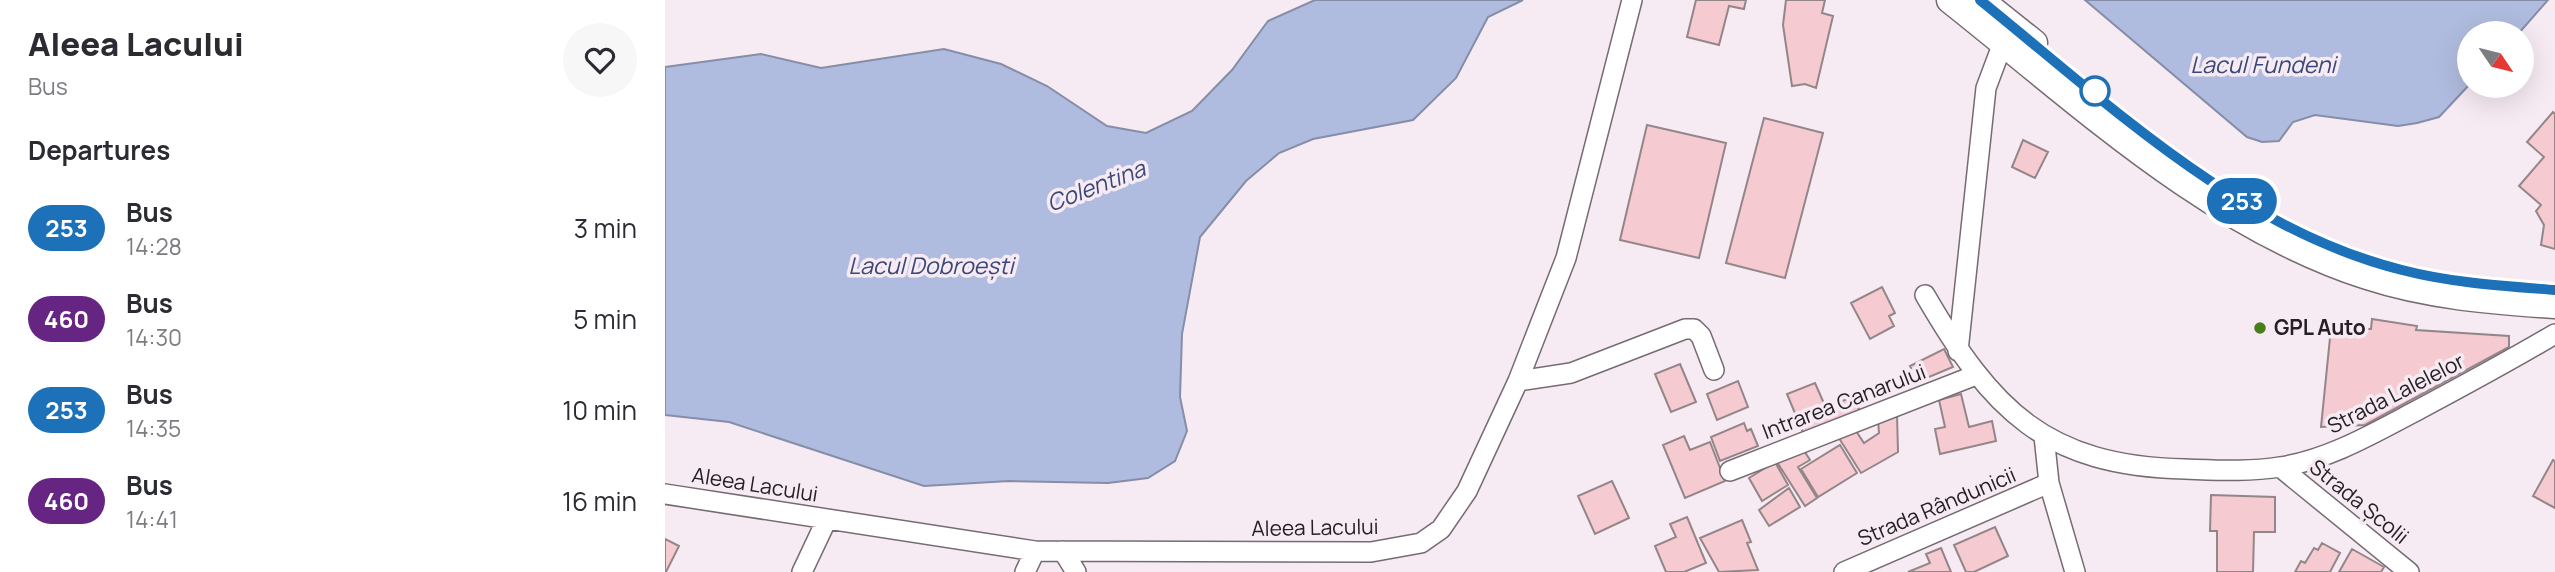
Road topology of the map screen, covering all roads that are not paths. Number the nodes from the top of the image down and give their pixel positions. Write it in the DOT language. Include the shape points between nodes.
graph roads {
  1 [pos="1632,0"];
  2 [pos="1950,0"];
  3 [pos="1980,0"];
  4 [pos="2007,33"];
  5 [pos="2555,290"];
  6 [pos="1925,295"];
  7 [pos="2555,305"];
  8 [pos="2555,334"];
  9 [pos="1958,351"];
  10 [pos="1714,370"];
  11 [pos="1976,375"];
  12 [pos="1518,381"];
  13 [pos="2044,436"];
  14 [pos="2280,467"];
  15 [pos="1730,471"];
  16 [pos="2049,483"];
  17 [pos="665,494"];
  18 [pos="827,519"];
  19 [pos="1035,551"];
  20 [pos="1063,551"];
  21 [pos="802,572"];
  22 [pos="1024,572"];
  23 [pos="1076,572"];
  24 [pos="1844,572"];
  25 [pos="2075,572"];
  26 [pos="2409,572"];
  1 -- 12 [label="street, Aleea Lacului" via="1566,258"];
  2 -- 4 [label="main road"];
  3 -- 4 [label="main road"];
  4 -- 5 [label="main road" via="2196,170 2302,234 2372,261 2429,276"];
  4 -- 7 [label="main road" via="2201,194 2281,241 2399,285 2456,296"];
  4 -- 9 [label="street" via="1986,88"];
  6 -- 9 [label="street, Strada Lalelelor"];
  8 -- 14 [label="street, Strada Lalelelor" via="2367,436"];
  9 -- 11 [label="street, Strada Lalelelor"];
  10 -- 12 [label="street" via="1701,336 1694,329 1685,329 1571,373"];
  11 -- 13 [label="street, Strada Lalelelor"];
  11 -- 15 [label="street, Intrarea Canarului"];
  12 -- 20 [label="street, Aleea Lacului" via="1454,513 1421,543 1371,552"];
  13 -- 14 [label="street, Strada Lalelelor" via="2083,455 2133,466"];
  13 -- 16 [label="street"];
  14 -- 26 [label="street, Strada Școlii"];
  16 -- 24 [label="street, Strada Rândunicii"];
  16 -- 25 [label="street"];
  17 -- 18 [label="street, Aleea Lacului"];
  18 -- 19 [label="street, Aleea Lacului"];
  18 -- 21 [label="street"];
  19 -- 20 [label="street, Aleea Lacului"];
  19 -- 22 [label="street"];
  20 -- 23 [label="street"];
}
